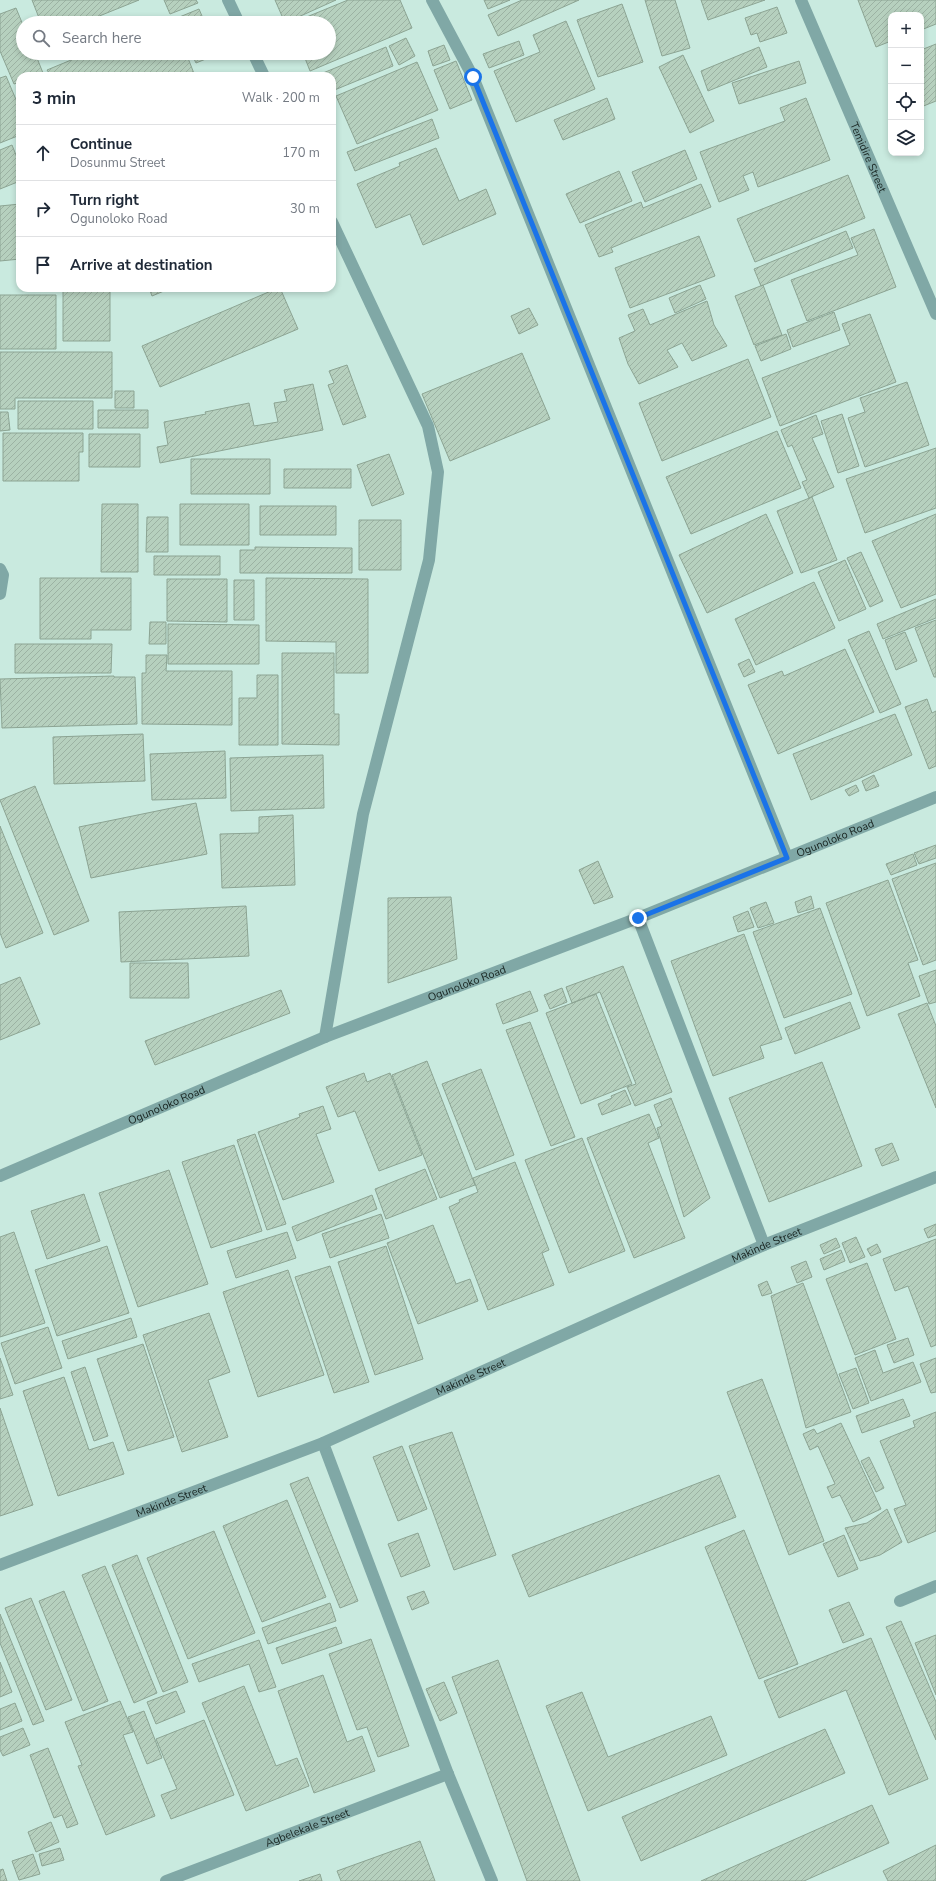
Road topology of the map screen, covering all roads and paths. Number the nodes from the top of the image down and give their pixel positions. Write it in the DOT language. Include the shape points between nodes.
graph roads {
  1 [pos="228,0"];
  2 [pos="432,0"];
  3 [pos="801,0"];
  4 [pos="236,16"];
  5 [pos="256,60"];
  6 [pos="262,72"];
  7 [pos="336,230"];
  8 [pos="936,314"];
  9 [pos="0,569"];
  10 [pos="0,594"];
  11 [pos="936,797"];
  12 [pos="787,858"];
  13 [pos="638,918"];
  14 [pos="325,1037"];
  15 [pos="0,1176"];
  16 [pos="936,1177"];
  17 [pos="764,1245"];
  18 [pos="323,1443"];
  19 [pos="0,1565"];
  20 [pos="936,1586"];
  21 [pos="900,1601"];
  22 [pos="448,1774"];
  23 [pos="166,1881"];
  24 [pos="492,1881"];
  1 -- 4 [label="street"];
  2 -- 12 [label="street" via="473,77"];
  3 -- 8 [label="street, Temidire Street"];
  5 -- 6 [label="street"];
  7 -- 14 [label="street" via="428,426 438,472 429,560 363,814"];
  9 -- 10 [label="street" via="3,575"];
  11 -- 12 [label="street, Ogunoloko Road"];
  12 -- 13 [label="street, Ogunoloko Road"];
  13 -- 14 [label="street, Ogunoloko Road"];
  13 -- 17 [label="street"];
  14 -- 15 [label="street, Ogunoloko Road"];
  16 -- 17 [label="street, Makinde Street"];
  17 -- 18 [label="street, Makinde Street"];
  18 -- 19 [label="street, Makinde Street"];
  18 -- 22 [label="street"];
  20 -- 21 [label="street"];
  22 -- 23 [label="street, Agbelekale Street"];
  22 -- 24 [label="street"];
}
